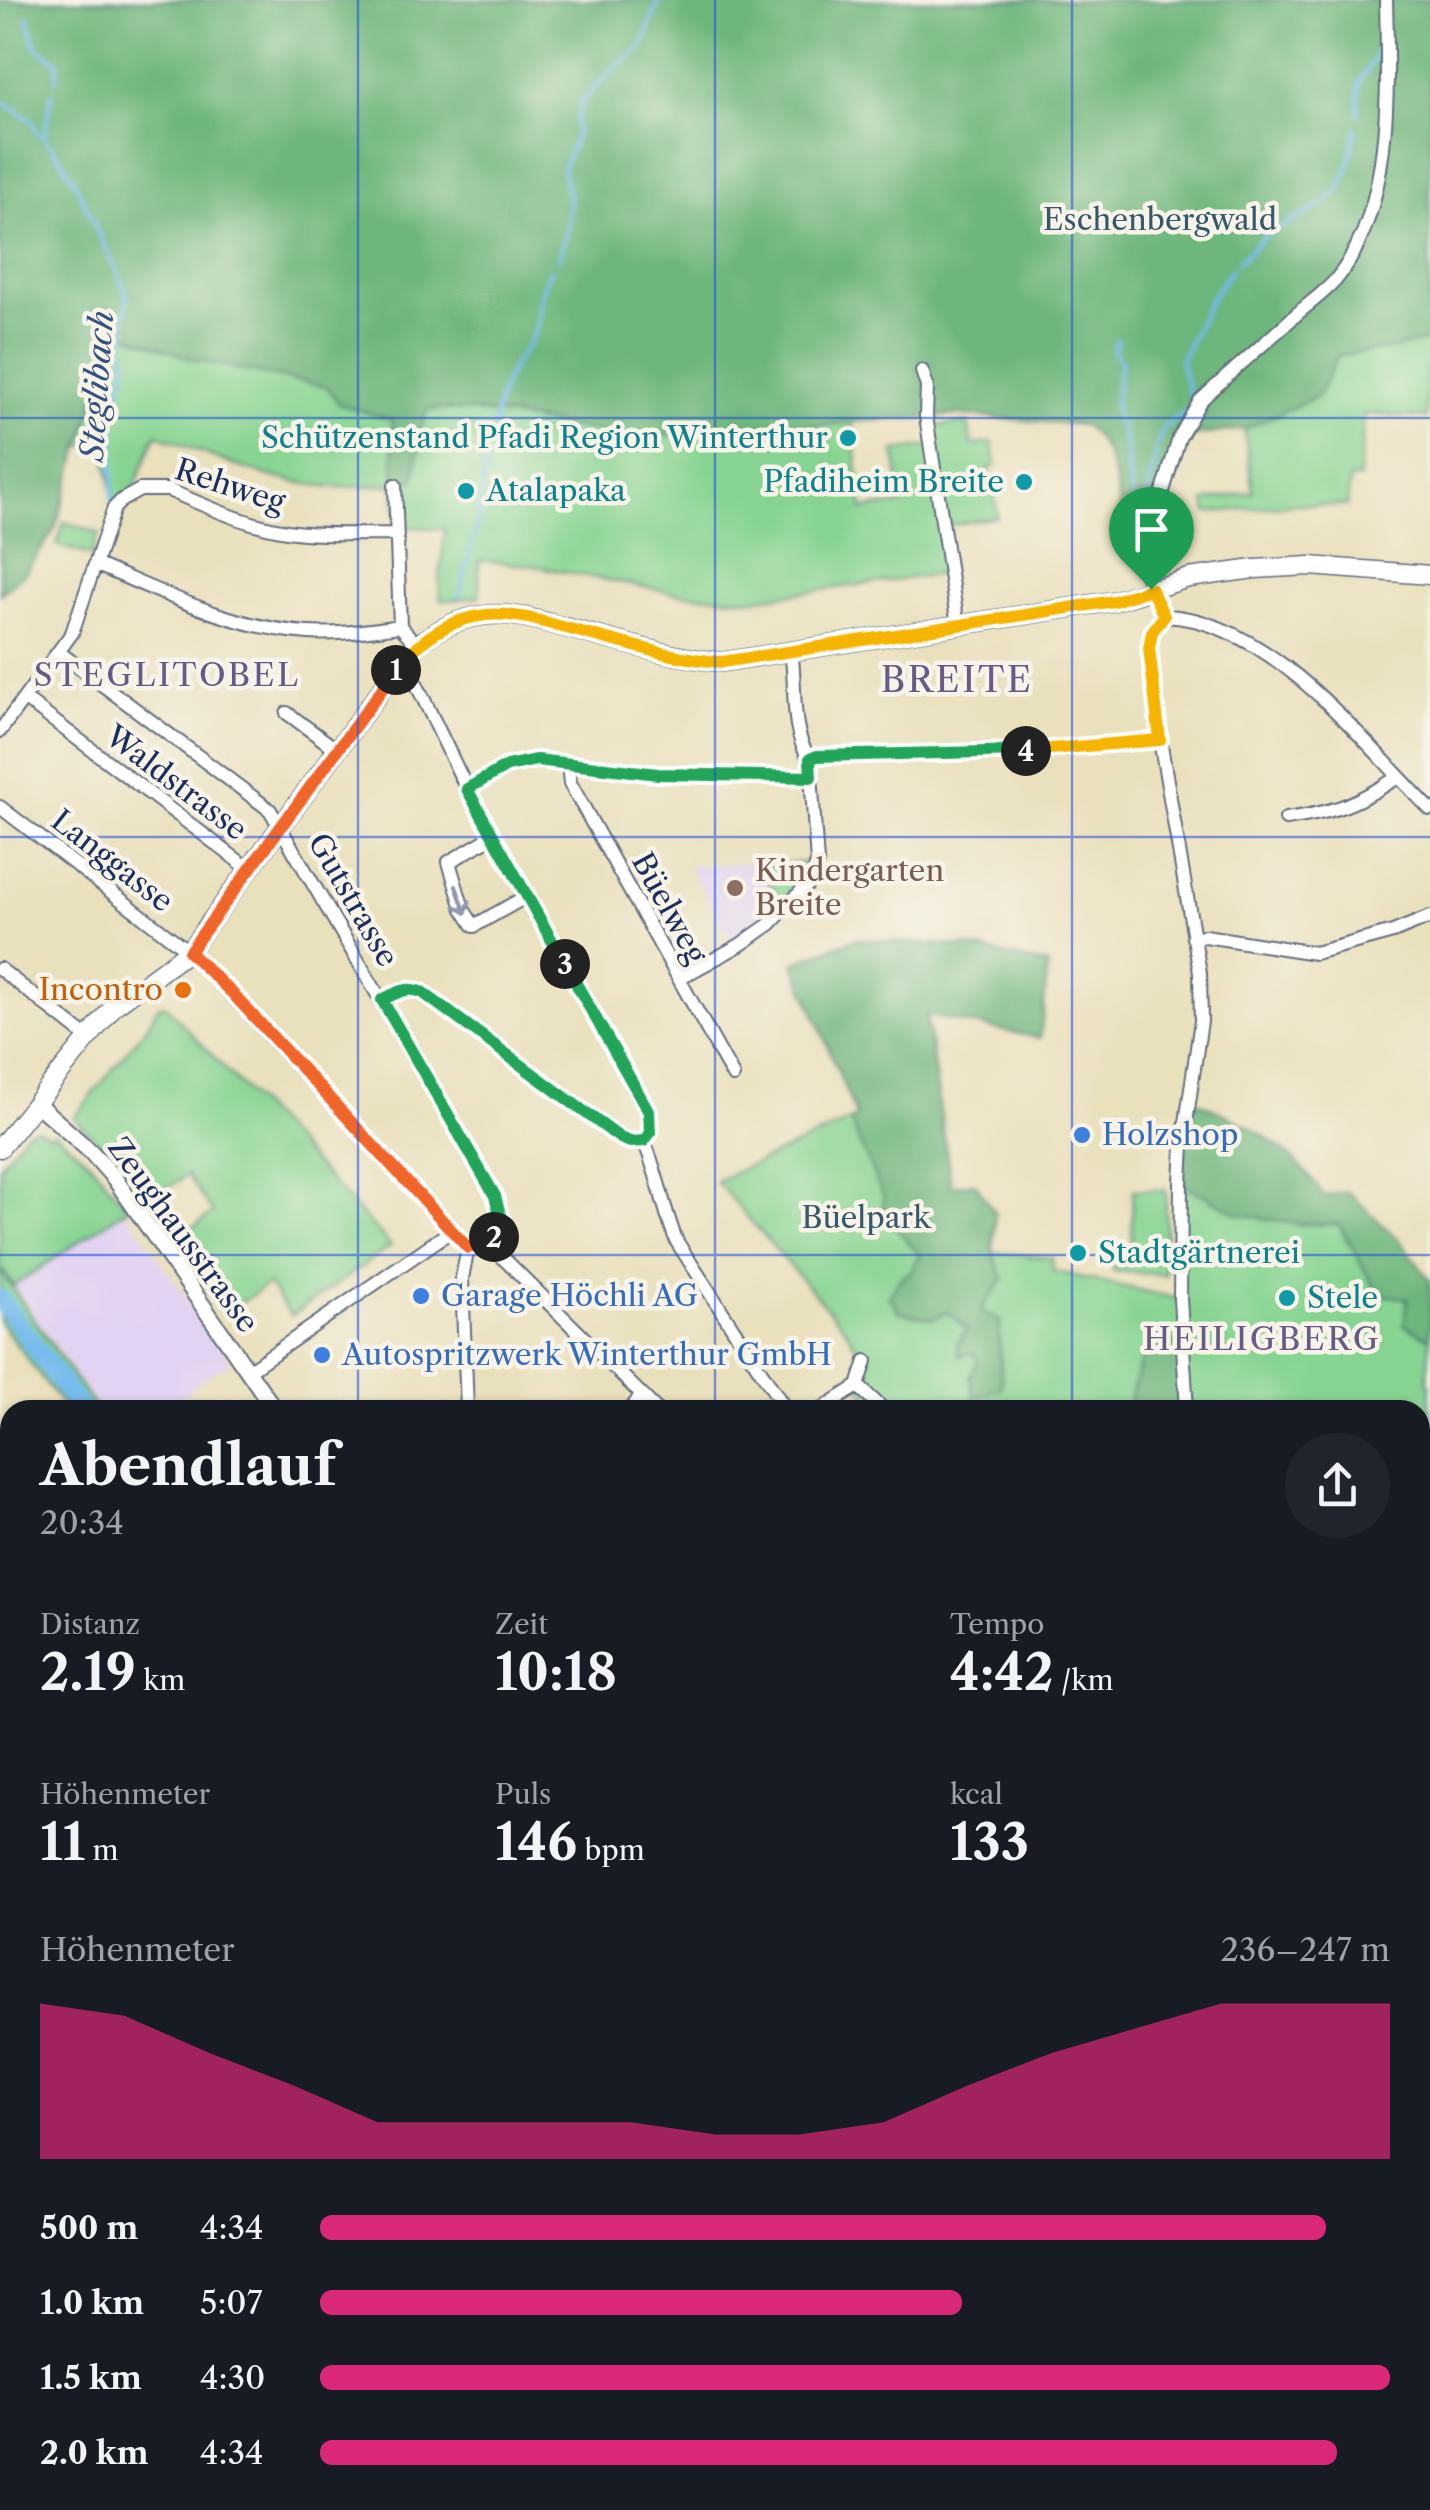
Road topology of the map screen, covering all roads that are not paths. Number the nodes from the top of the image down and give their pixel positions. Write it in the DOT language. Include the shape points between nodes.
graph roads {
  1 [pos="1386,0"];
  2 [pos="922,371"];
  3 [pos="395,484"];
  4 [pos="396,534"];
  5 [pos="97,565"];
  6 [pos="1430,575"];
  7 [pos="1151,589"];
  8 [pos="1164,616"];
  9 [pos="400,626"];
  10 [pos="958,626"];
  11 [pos="417,645"];
  12 [pos="791,652"];
  13 [pos="60,653"];
  14 [pos="399,667"];
  15 [pos="25,699"];
  16 [pos="287,713"];
  17 [pos="0,731"];
  18 [pos="1160,740"];
  19 [pos="337,750"];
  20 [pos="810,759"];
  21 [pos="568,764"];
  22 [pos="811,777"];
  23 [pos="1398,777"];
  24 [pos="467,789"];
  25 [pos="0,807"];
  26 [pos="1430,809"];
  27 [pos="1286,819"];
  28 [pos="281,826"];
  29 [pos="494,836"];
  30 [pos="249,870"];
  31 [pos="527,896"];
  32 [pos="1430,917"];
  33 [pos="1194,938"];
  34 [pos="189,952"];
  35 [pos="0,969"];
  36 [pos="680,978"];
  37 [pos="382,1000"];
  38 [pos="88,1038"];
  39 [pos="733,1076"];
  40 [pos="36,1103"];
  41 [pos="644,1141"];
  42 [pos="0,1148"];
  43 [pos="451,1232"];
  44 [pos="487,1242"];
  45 [pos="468,1248"];
  46 [pos="866,1361"];
  47 [pos="248,1371"];
  48 [pos="858,1386"];
  49 [pos="642,1396"];
  50 [pos="268,1400"];
  51 [pos="467,1400"];
  52 [pos="639,1400"];
  53 [pos="646,1400"];
  54 [pos="779,1400"];
  55 [pos="836,1400"];
  56 [pos="873,1400"];
  57 [pos="1186,1400"];
  1 -- 7 [label="street" via="1382,150 1359,240 1338,278 1200,401 1186,424 1144,551"];
  2 -- 10 [label="street"];
  3 -- 4 [label="street"];
  4 -- 5 [label="street, Rehweg" via="284,530 154,488 132,493 114,508"];
  4 -- 9 [label="street"];
  5 -- 9 [label="street" via="268,629 311,634"];
  5 -- 13 [label="street, Rehweg"];
  6 -- 7 [label="main road" via="1286,566"];
  7 -- 8 [label="street"];
  7 -- 10 [label="main road"];
  8 -- 18 [label="street" via="1149,648"];
  8 -- 23 [label="street" via="1203,622 1290,668"];
  9 -- 11 [label="street"];
  10 -- 12 [label="main road"];
  11 -- 12 [label="main road" via="476,617 506,615 698,660"];
  11 -- 14 [label="main road"];
  12 -- 20 [label="street" via="797,717"];
  13 -- 15 [label="street, Rehweg"];
  13 -- 28 [label="street, Gutstrasse" via="270,810"];
  14 -- 19 [label="main road"];
  14 -- 24 [label="street" via="414,679"];
  15 -- 17 [label="street, Rehweg"];
  15 -- 30 [label="street, Waldstrasse"];
  16 -- 19 [label="street"];
  18 -- 20 [label="street"];
  18 -- 33 [label="street"];
  19 -- 28 [label="main road"];
  20 -- 22 [label="street"];
  21 -- 22 [label="street" via="658,774"];
  21 -- 24 [label="street" via="507,766"];
  21 -- 36 [label="street, Büelweg" via="570,783"];
  22 -- 36 [label="street" via="817,863 812,880 770,924"];
  23 -- 26 [label="street"];
  23 -- 27 [label="street" via="1357,803"];
  24 -- 29 [label="street"];
  25 -- 34 [label="street, Langgasse"];
  28 -- 30 [label="main road"];
  28 -- 37 [label="street, Gutstrasse"];
  29 -- 31 [label="street"];
  29 -- 31 [label="street, one-way" via="449,862 463,909 474,926"];
  30 -- 34 [label="main road"];
  31 -- 41 [label="street" via="649,1112"];
  32 -- 33 [label="street" via="1315,953"];
  33 -- 57 [label="street" via="1201,1021 1181,1183"];
  34 -- 38 [label="main road" via="124,997"];
  34 -- 43 [label="street, Langgasse"];
  35 -- 38 [label="street"];
  36 -- 39 [label="street, Büelweg"];
  37 -- 41 [label="street" via="412,988 422,992 620,1138"];
  37 -- 44 [label="street, Gutstrasse" via="495,1196 502,1222"];
  38 -- 40 [label="main road"];
  40 -- 42 [label="main road"];
  40 -- 47 [label="street, Zeughausstrasse" via="115,1180"];
  41 -- 54 [label="street" via="676,1242"];
  43 -- 45 [label="street, Langgasse"];
  43 -- 47 [label="street"];
  44 -- 45 [label="street"];
  44 -- 49 [label="street"];
  45 -- 51 [label="street" via="462,1278"];
  46 -- 48 [label="street"];
  47 -- 50 [label="street, Zeughausstrasse"];
  48 -- 55 [label="street"];
  48 -- 56 [label="street"];
  49 -- 52 [label="street"];
  49 -- 53 [label="street"];
}
